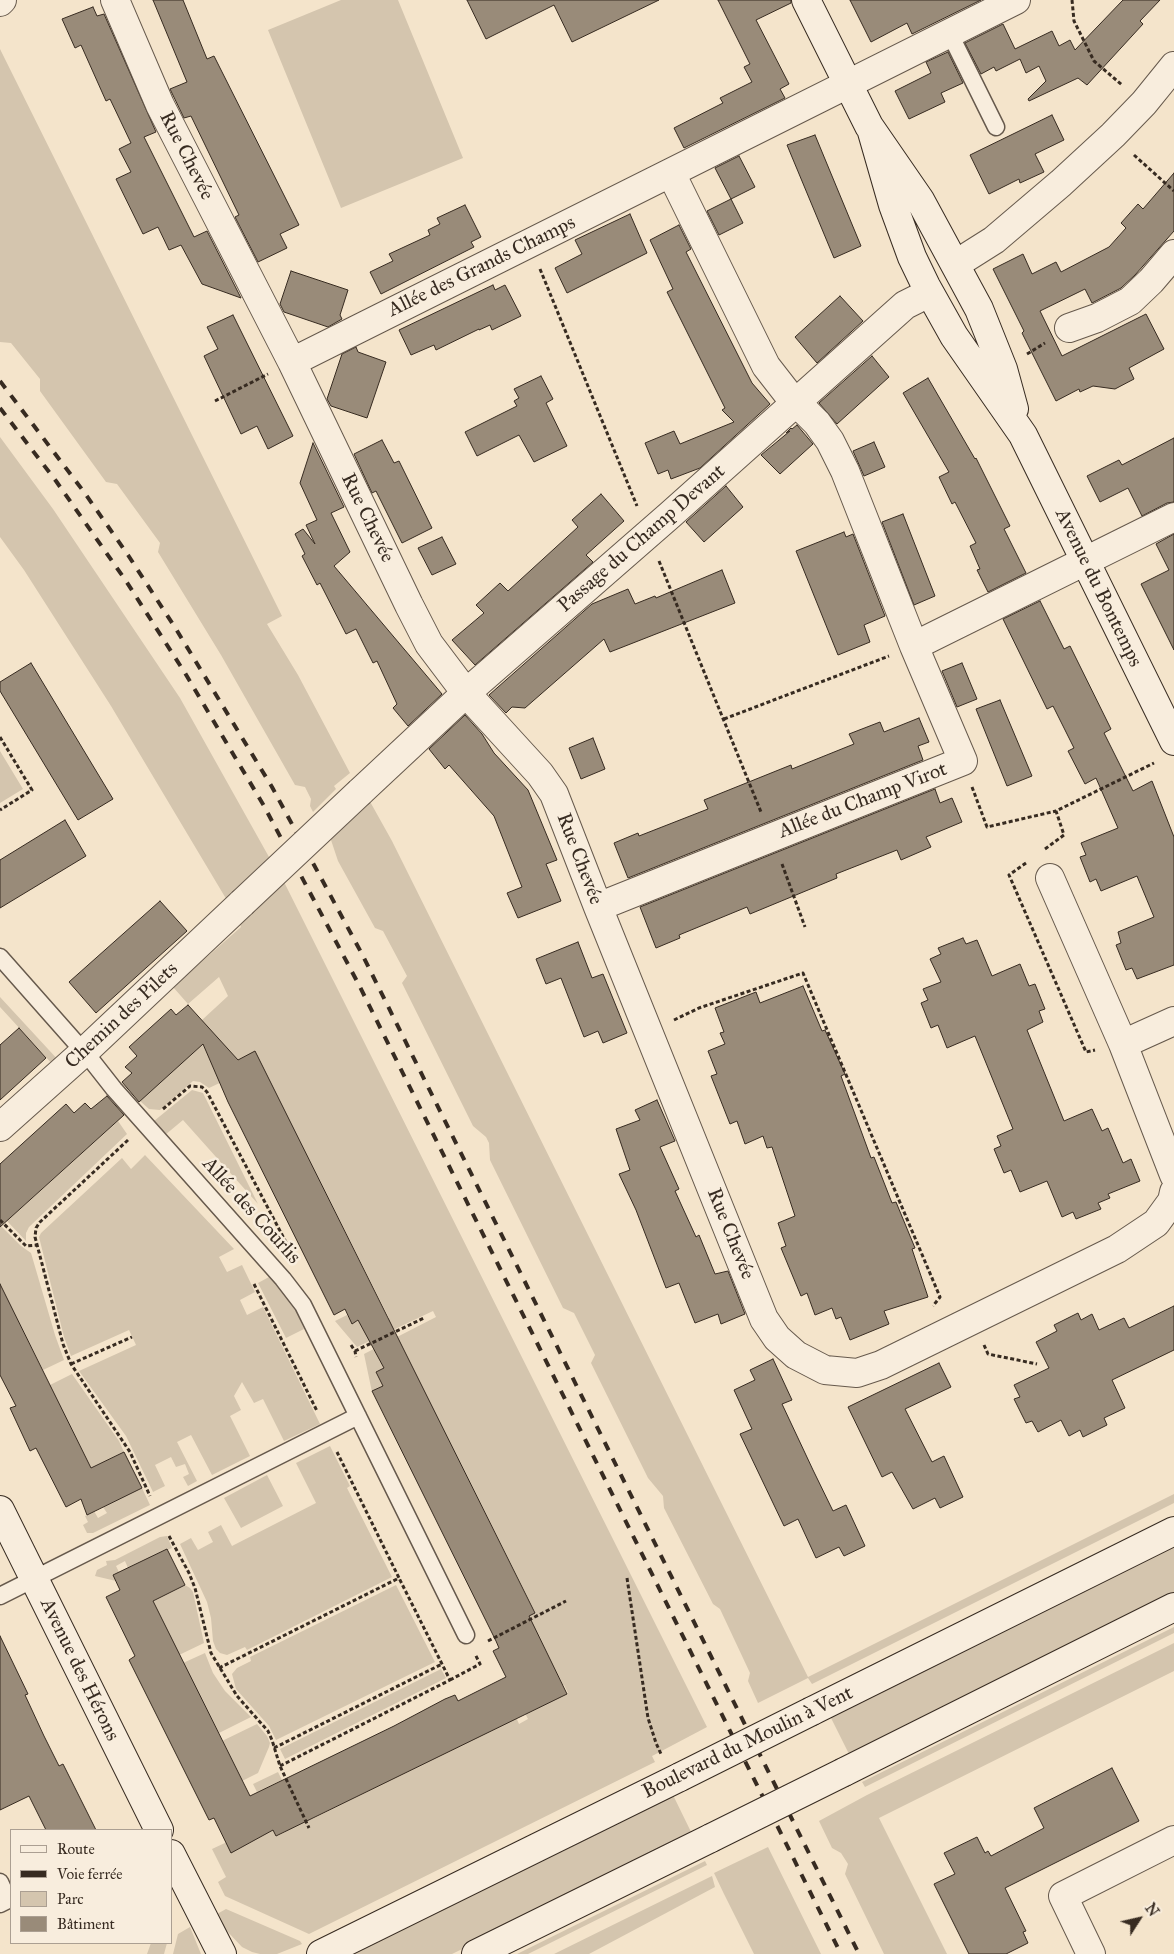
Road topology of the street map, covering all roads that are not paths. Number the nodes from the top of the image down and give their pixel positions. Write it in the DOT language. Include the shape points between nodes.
graph roads {
  1 [pos="116,0"];
  2 [pos="806,0"];
  3 [pos="1016,0"];
  4 [pos="950,34"];
  5 [pos="1174,66"];
  6 [pos="848,85"];
  7 [pos="996,127"];
  8 [pos="872,132"];
  9 [pos="672,173"];
  10 [pos="1174,254"];
  11 [pos="956,264"];
  12 [pos="929,293"];
  13 [pos="1069,328"];
  14 [pos="292,362"];
  15 [pos="796,402"];
  16 [pos="1022,435"];
  17 [pos="1174,517"];
  18 [pos="1085,560"];
  19 [pos="914,646"];
  20 [pos="466,693"];
  21 [pos="1174,741"];
  22 [pos="360,792"];
  23 [pos="1050,878"];
  24 [pos="598,907"];
  25 [pos="0,957"];
  26 [pos="1174,1021"];
  27 [pos="1122,1044"];
  28 [pos="84,1052"];
  29 [pos="0,1127"];
  30 [pos="1174,1175"];
  31 [pos="1174,1192"];
  32 [pos="358,1416"];
  33 [pos="0,1510"];
  34 [pos="1174,1532"];
  35 [pos="34,1579"];
  36 [pos="0,1596"];
  37 [pos="1174,1607"];
  38 [pos="466,1635"];
  39 [pos="159,1829"];
  40 [pos="1174,1840"];
  41 [pos="172,1856"];
  42 [pos="0,1882"];
  43 [pos="7,1901"];
  44 [pos="222,1954"];
  45 [pos="321,1954"];
  46 [pos="476,1954"];
  47 [pos="1091,1954"];
  1 -- 14 [label="street, Rue Chevée" via="160,104"];
  2 -- 6 [label="street, Avenue du Bontemps"];
  3 -- 4 [label="street, Allée des Grands Champs"];
  4 -- 6 [label="street, Allée des Grands Champs"];
  4 -- 7 [label="lane"];
  5 -- 11 [label="street" via="1144,103 1062,183 994,240"];
  6 -- 8 [label="street, Avenue du Bontemps"];
  6 -- 9 [label="street, Allée des Grands Champs"];
  8 -- 11 [label="street, Avenue du Bontemps" via="920,200"];
  8 -- 12 [label="street, Avenue du Bontemps" via="893,205"];
  9 -- 14 [label="street, Allée des Grands Champs"];
  9 -- 15 [label="street" via="766,366"];
  10 -- 13 [label="street" via="1130,301"];
  11 -- 16 [label="street, Avenue du Bontemps" via="979,309 1003,369"];
  12 -- 15 [label="street, Passage du Champ Devant" via="905,305"];
  12 -- 16 [label="street, Avenue du Bontemps" via="954,336"];
  14 -- 20 [label="street, Rue Chevée" via="429,644"];
  15 -- 19 [label="street, Allée du Champ Virot" via="830,440 845,471"];
  15 -- 20 [label="street, Passage du Champ Devant"];
  16 -- 18 [label="street, Avenue du Bontemps"];
  17 -- 18 [label="street"];
  18 -- 19 [label="street"];
  18 -- 21 [label="street, Avenue du Bontemps"];
  19 -- 24 [label="street, Allée du Champ Virot" via="963,761"];
  20 -- 22 [label="street, Passage du Champ Devant"];
  20 -- 24 [label="street, Rue Chevée" via="540,774 554,794"];
  22 -- 28 [label="street, Chemin des Pilets, bridge"];
  23 -- 27 [label="street"];
  24 -- 31 [label="street, Rue Chevée" via="764,1318 777,1338 796,1355 825,1370 857,1372 881,1365 1117,1249 1156,1223 1172,1201"];
  25 -- 28 [label="lane, Allée des Courlis"];
  26 -- 27 [label="street"];
  27 -- 30 [label="street"];
  28 -- 29 [label="street, Chemin des Pilets"];
  28 -- 32 [label="lane, Allée des Courlis" via="294,1292"];
  32 -- 35 [label="lane"];
  32 -- 38 [label="lane, Allée des Courlis"];
  33 -- 35 [label="street, Avenue des Hérons"];
  34 -- 45 [label="street, Boulevard du Moulin à Vent, bridge"];
  35 -- 36 [label="lane"];
  35 -- 39 [label="street, Avenue des Hérons"];
  37 -- 46 [label="street, bridge"];
  40 -- 47 [label="street" via="1063,1896"];
  41 -- 44 [label="street"];
  42 -- 43 [label="lane"];
}
